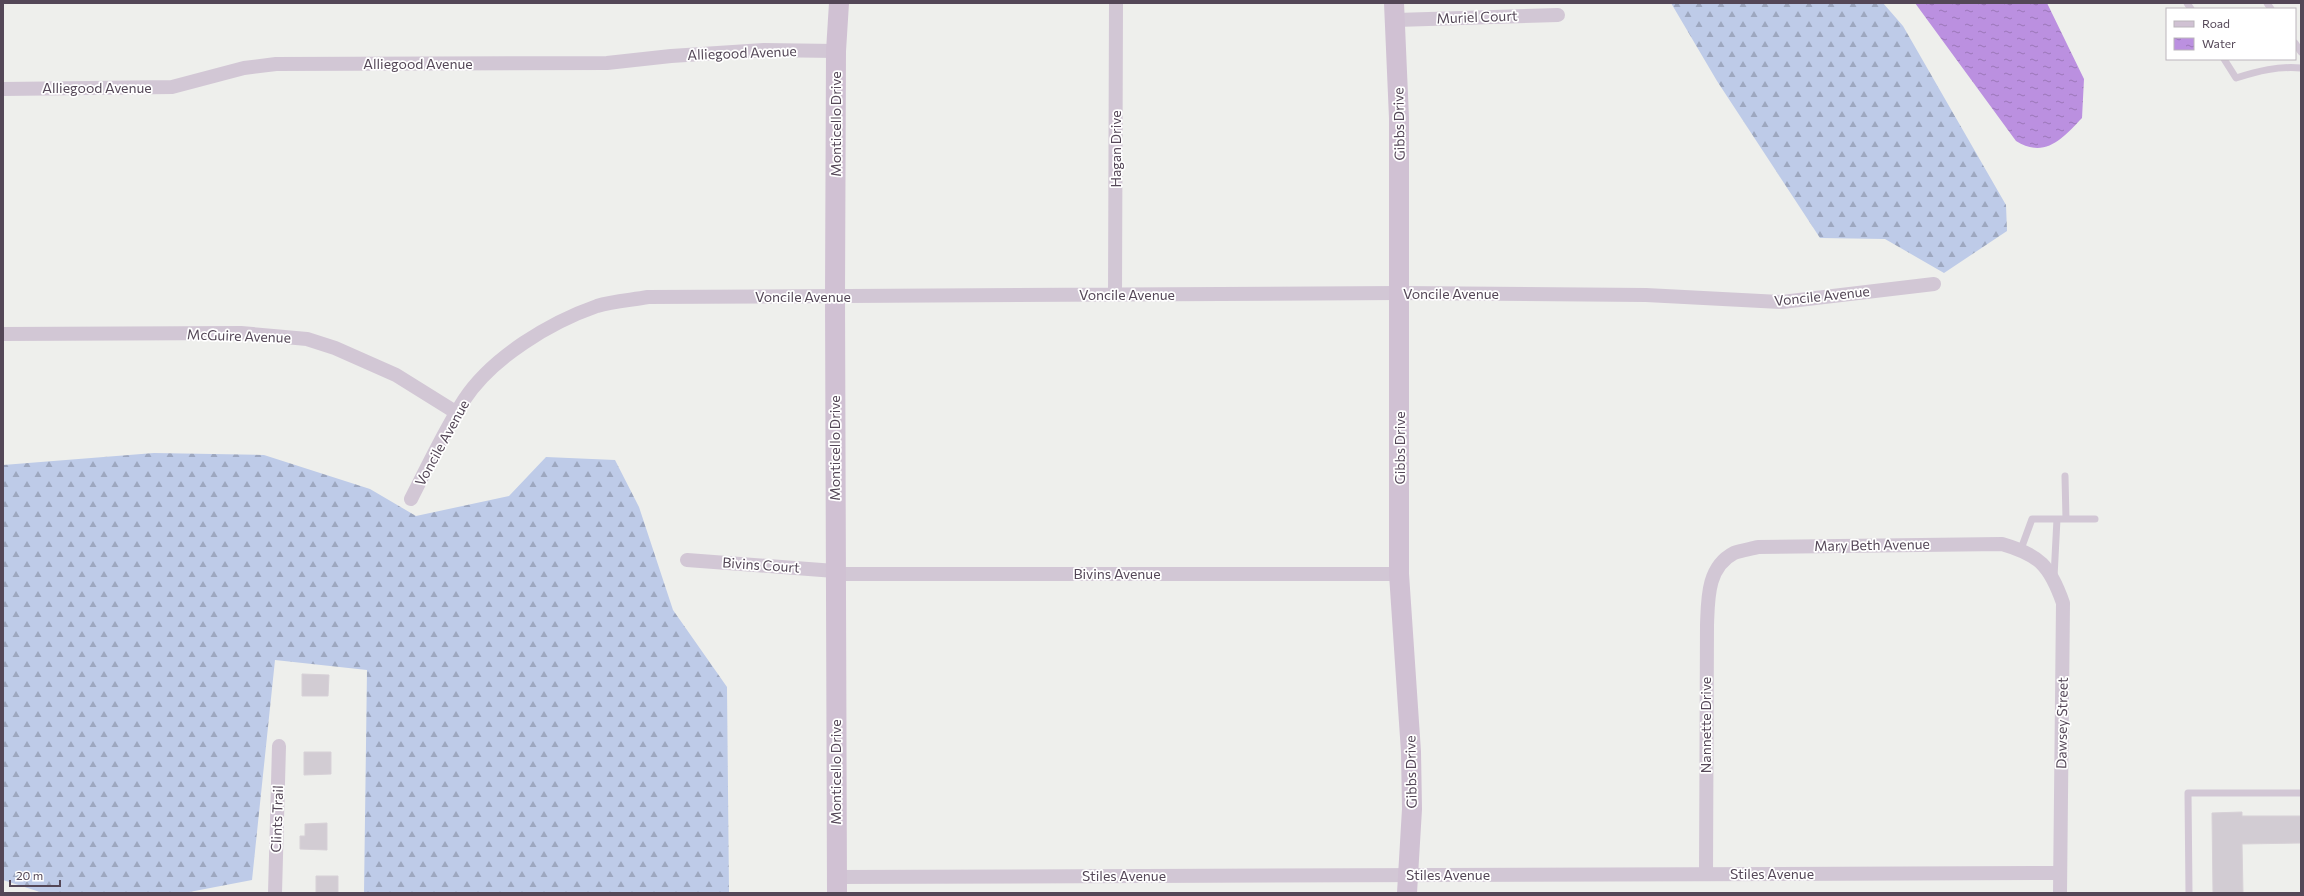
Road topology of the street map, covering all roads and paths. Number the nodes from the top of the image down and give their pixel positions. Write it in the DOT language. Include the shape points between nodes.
graph roads {
  1 [pos="839,3"];
  2 [pos="1116,3"];
  3 [pos="1395,12"];
  4 [pos="1558,15"];
  5 [pos="836,51"];
  6 [pos="2225,60"];
  7 [pos="2301,68"];
  8 [pos="3,89"];
  9 [pos="1934,284"];
  10 [pos="1400,293"];
  11 [pos="1115,295"];
  12 [pos="835,297"];
  13 [pos="3,334"];
  14 [pos="457,413"];
  15 [pos="2065,476"];
  16 [pos="411,499"];
  17 [pos="2057,519"];
  18 [pos="2066,519"];
  19 [pos="2095,520"];
  20 [pos="2021,549"];
  21 [pos="687,560"];
  22 [pos="2039,560"];
  23 [pos="836,572"];
  24 [pos="1399,574"];
  25 [pos="1713,576"];
  26 [pos="2054,579"];
  27 [pos="279,746"];
  28 [pos="2301,792"];
  29 [pos="2060,873"];
  30 [pos="1706,874"];
  31 [pos="1408,884"];
  32 [pos="837,885"];
  33 [pos="275,893"];
  34 [pos="2060,893"];
  35 [pos="2190,893"];
  1 -- 5 [label="street, Monticello Drive"];
  2 -- 11 [label="street, Hagan Drive"];
  3 -- 4 [label="street, Muriel Court"];
  3 -- 10 [label="street, Gibbs Drive"];
  5 -- 8 [label="street, Alliegood Avenue" via="764,50 607,62 276,64 244,68 172,87"];
  5 -- 12 [label="street, Monticello Drive"];
  6 -- 7 [label="lane" via="2236,78 2277,68"];
  9 -- 10 [label="street, Voncile Avenue" via="1782,302 1646,296"];
  10 -- 11 [label="street, Voncile Avenue"];
  10 -- 24 [label="street, Gibbs Drive"];
  11 -- 12 [label="street, Voncile Avenue"];
  12 -- 14 [label="street, Voncile Avenue" via="648,297 599,306 563,320 516,349 465,398"];
  12 -- 23 [label="street, Monticello Drive"];
  13 -- 14 [label="street, McGuire Avenue" via="240,333 307,339 335,348 396,375"];
  14 -- 16 [label="street, Voncile Avenue"];
  15 -- 18 [label="lane"];
  17 -- 18 [label="lane"];
  17 -- 20 [label="lane" via="2032,519"];
  17 -- 26 [label="lane"];
  18 -- 19 [label="lane"];
  20 -- 22 [label="street, Mary Beth Avenue"];
  20 -- 25 [label="street, Mary Beth Avenue" via="2002,544 1975,543 1758,547 1734,553 1723,562"];
  21 -- 23 [label="street, Bivins Court"];
  22 -- 26 [label="street, Dawsey Street"];
  23 -- 24 [label="street, Bivins Avenue"];
  23 -- 32 [label="street, Monticello Drive"];
  24 -- 31 [label="street, Gibbs Drive" via="1411,752 1412,809"];
  25 -- 30 [label="street, Nannette Drive" via="1708,596 1707,625"];
  26 -- 29 [label="street, Dawsey Street" via="2063,603"];
  27 -- 33 [label="street, Clints Trail"];
  28 -- 35 [label="lane" via="2188,793"];
  29 -- 30 [label="street, Stiles Avenue"];
  29 -- 34 [label="street, Dawsey Street"];
  30 -- 31 [label="street, Stiles Avenue"];
  31 -- 32 [label="street, Stiles Avenue"];
}
